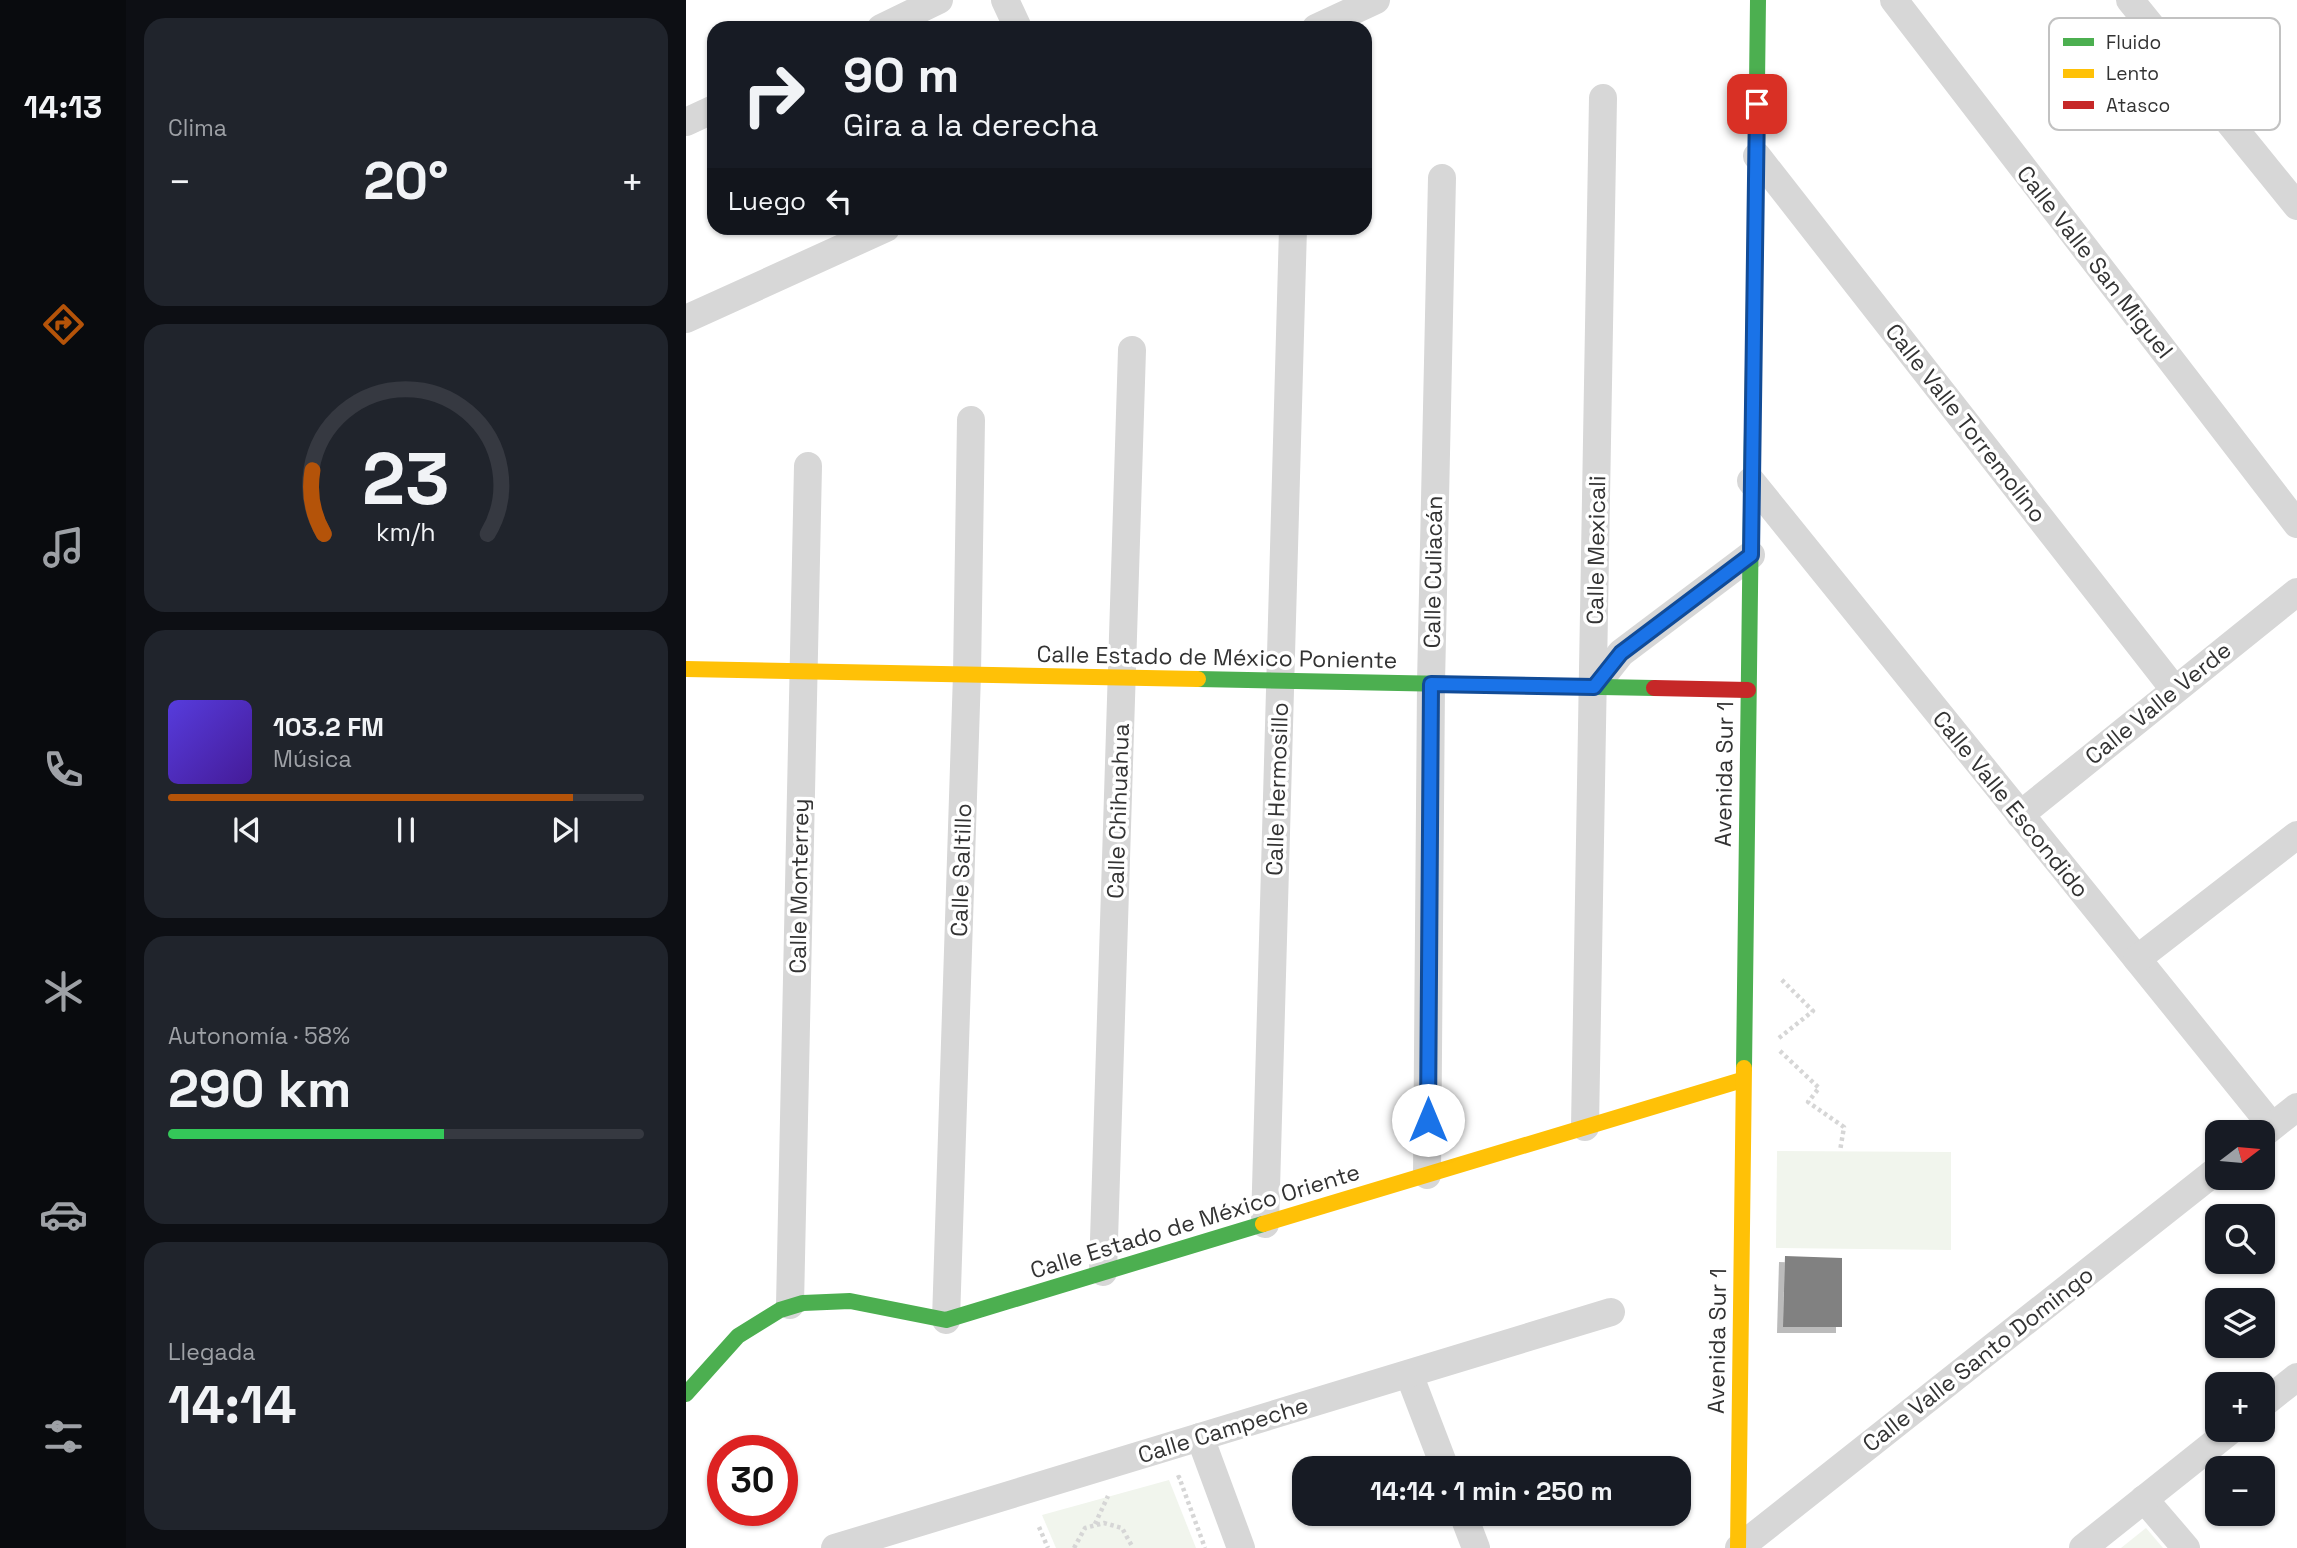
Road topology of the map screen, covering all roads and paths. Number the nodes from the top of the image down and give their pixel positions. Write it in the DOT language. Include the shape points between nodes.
graph roads {
  1 [pos="939,0"];
  2 [pos="1005,0"];
  3 [pos="1376,0"];
  4 [pos="1758,0"];
  5 [pos="1894,0"];
  6 [pos="2130,0"];
  7 [pos="2145,18"];
  8 [pos="896,21"];
  9 [pos="1015,21"];
  10 [pos="1331,21"];
  11 [pos="1603,98"];
  12 [pos="707,112"];
  13 [pos="686,122"];
  14 [pos="2235,130"];
  15 [pos="1757,156"];
  16 [pos="1442,178"];
  17 [pos="2297,206"];
  18 [pos="871,235"];
  19 [pos="1293,235"];
  20 [pos="686,319"];
  21 [pos="1132,350"];
  22 [pos="971,420"];
  23 [pos="808,466"];
  24 [pos="1751,481"];
  25 [pos="2297,524"];
  26 [pos="1751,555"];
  27 [pos="2297,592"];
  28 [pos="686,669"];
  29 [pos="804,671"];
  30 [pos="967,674"];
  31 [pos="1122,677"];
  32 [pos="1280,681"];
  33 [pos="1431,684"];
  34 [pos="1594,687"];
  35 [pos="2174,689"];
  36 [pos="1748,690"];
  37 [pos="2020,814"];
  38 [pos="2297,835"];
  39 [pos="2137,959"];
  40 [pos="1777,975"];
  41 [pos="1742,1080"];
  42 [pos="2297,1107"];
  43 [pos="2259,1120"];
  44 [pos="2275,1124"];
  45 [pos="1586,1127"];
  46 [pos="1840,1151"];
  47 [pos="1427,1175"];
  48 [pos="2205,1179"];
  49 [pos="1265,1224"];
  50 [pos="1103,1272"];
  51 [pos="790,1305"];
  52 [pos="1611,1312"];
  53 [pos="946,1320"];
  54 [pos="1409,1374"];
  55 [pos="2297,1377"];
  56 [pos="686,1394"];
  57 [pos="2275,1394"];
  58 [pos="1200,1437"];
  59 [pos="2216,1442"];
  60 [pos="1440,1456"];
  61 [pos="1169,1480"];
  62 [pos="1119,1493"];
  63 [pos="2144,1499"];
  64 [pos="1095,1524"];
  65 [pos="1467,1526"];
  66 [pos="1040,1527"];
  67 [pos="835,1548"];
  68 [pos="1048,1548"];
  69 [pos="1074,1548"];
  70 [pos="1133,1548"];
  71 [pos="1205,1548"];
  72 [pos="1241,1548"];
  73 [pos="1476,1548"];
  74 [pos="1738,1548"];
  75 [pos="2083,1548"];
  76 [pos="2186,1548"];
  1 -- 8 [label="street"];
  2 -- 9 [label="street"];
  3 -- 10 [label="street"];
  4 -- 15 [label="street, Avenida Sur 1"];
  5 -- 25 [label="street, Calle Valle San Miguel"];
  6 -- 7 [label="street"];
  11 -- 34 [label="street, Calle Mexicali"];
  12 -- 13 [label="street"];
  14 -- 17 [label="street"];
  15 -- 24 [label="street, Avenida Sur 1"];
  15 -- 35 [label="street, Calle Valle Torremolino"];
  16 -- 33 [label="street, Calle Culiacán"];
  18 -- 20 [label="street"];
  19 -- 32 [label="street, Calle Hermosillo"];
  21 -- 31 [label="street, Calle Chihuahua"];
  22 -- 30 [label="street, Calle Saltillo"];
  23 -- 29 [label="street, Calle Monterrey"];
  24 -- 26 [label="street, Avenida Sur 1"];
  24 -- 37 [label="street, Calle Valle Escondido"];
  26 -- 34 [label="street" via="1621,653"];
  26 -- 36 [label="street, Avenida Sur 1"];
  27 -- 35 [label="street, Calle Valle Verde"];
  28 -- 29 [label="street, Calle Estado de México Poniente"];
  29 -- 30 [label="street, Calle Estado de México Poniente"];
  29 -- 51 [label="street, Calle Monterrey"];
  30 -- 31 [label="street, Calle Estado de México Poniente"];
  30 -- 53 [label="street, Calle Saltillo"];
  31 -- 32 [label="street, Calle Estado de México Poniente"];
  31 -- 50 [label="street, Calle Chihuahua"];
  32 -- 33 [label="street, Calle Estado de México Poniente"];
  32 -- 49 [label="street, Calle Hermosillo"];
  33 -- 34 [label="street, Calle Estado de México Poniente"];
  33 -- 47 [label="street, Calle Culiacán"];
  34 -- 36 [label="street, Calle Estado de México Poniente"];
  34 -- 45 [label="street, Calle Mexicali"];
  35 -- 37 [label="street, Calle Valle Verde"];
  36 -- 41 [label="street, Avenida Sur 1"];
  37 -- 39 [label="street, Calle Valle Escondido"];
  38 -- 39 [label="street"];
  39 -- 43 [label="street, Calle Valle Escondido"];
  40 -- 46 [label="path" via="1813,1011 1772,1044 1819,1088 1808,1102 1844,1127"];
  41 -- 45 [label="street, Calle Estado de México Oriente"];
  41 -- 74 [label="street, Avenida Sur 1"];
  42 -- 44 [label="street"];
  45 -- 47 [label="street, Calle Estado de México Oriente"];
  47 -- 49 [label="street, Calle Estado de México Oriente"];
  48 -- 74 [label="street, Calle Valle Santo Domingo"];
  49 -- 50 [label="street, Calle Estado de México Oriente"];
  50 -- 53 [label="street, Calle Estado de México Oriente"];
  51 -- 53 [label="street" via="858,1299"];
  51 -- 56 [label="street" via="756,1322"];
  52 -- 54 [label="street, Calle Campeche"];
  54 -- 58 [label="street, Calle Campeche"];
  54 -- 60 [label="street"];
  55 -- 57 [label="street"];
  58 -- 67 [label="street, Calle Campeche"];
  58 -- 72 [label="street"];
  59 -- 63 [label="street"];
  61 -- 71 [label="path" via="1180,1477"];
  62 -- 64 [label="path" via="1106,1497"];
  63 -- 75 [label="street"];
  63 -- 76 [label="street"];
  64 -- 69 [label="path" via="1078,1536"];
  64 -- 70 [label="path" via="1122,1528"];
  65 -- 73 [label="street"];
  66 -- 68 [label="path"];
}
